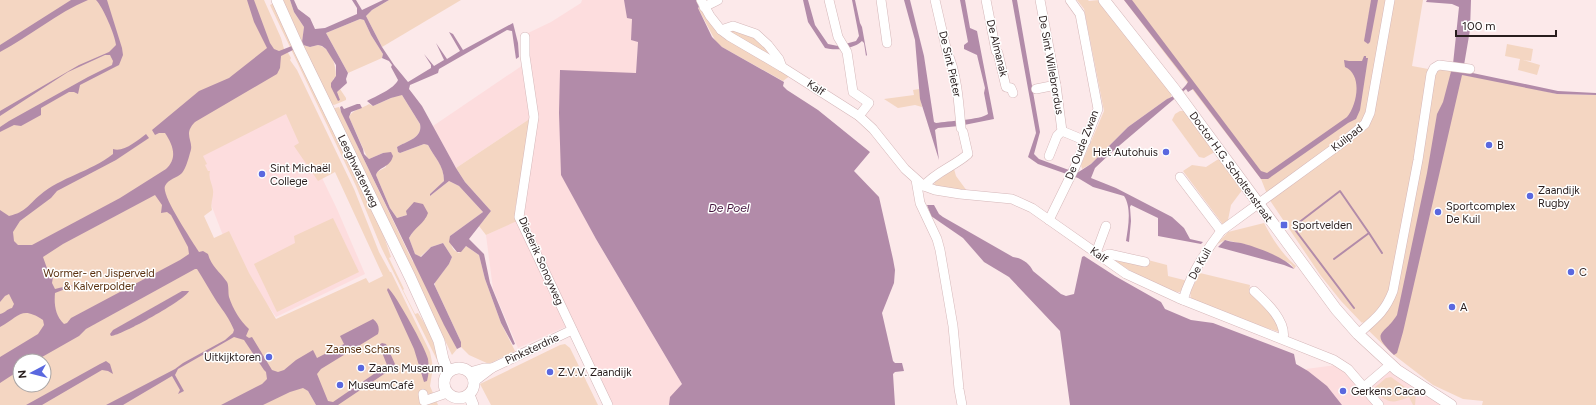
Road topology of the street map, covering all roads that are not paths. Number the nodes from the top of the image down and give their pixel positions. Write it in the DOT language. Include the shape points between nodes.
graph roads {
  1 [pos="277,0"];
  2 [pos="718,0"];
  3 [pos="829,0"];
  4 [pos="881,0"];
  5 [pos="935,0"];
  6 [pos="986,0"];
  7 [pos="1040,0"];
  8 [pos="1070,0"];
  9 [pos="1104,0"];
  10 [pos="1390,0"];
  11 [pos="702,4"];
  12 [pos="721,30"];
  13 [pos="525,37"];
  14 [pos="887,43"];
  15 [pos="782,67"];
  16 [pos="1470,69"];
  17 [pos="1056,85"];
  18 [pos="1036,89"];
  19 [pos="1013,93"];
  20 [pos="860,116"];
  21 [pos="1062,130"];
  22 [pos="1086,141"];
  23 [pos="1049,156"];
  24 [pos="1180,177"];
  25 [pos="916,180"];
  26 [pos="924,186"];
  27 [pos="1262,201"];
  28 [pos="1049,220"];
  29 [pos="1106,226"];
  30 [pos="1221,231"];
  31 [pos="1099,255"];
  32 [pos="1145,262"];
  33 [pos="1254,291"];
  34 [pos="1184,300"];
  35 [pos="572,330"];
  36 [pos="1358,334"];
  37 [pos="1283,339"];
  38 [pos="1391,364"];
  39 [pos="453,370"];
  40 [pos="472,377"];
  41 [pos="1364,387"];
  42 [pos="447,393"];
  43 [pos="424,397"];
  44 [pos="467,401"];
  45 [pos="608,405"];
  46 [pos="962,405"];
  47 [pos="1379,405"];
  48 [pos="1451,405"];
  1 -- 39 [label="main road, Leeghwaterweg"];
  2 -- 11 [label="street"];
  3 -- 20 [label="street" via="842,45 847,52 853,92 869,103"];
  4 -- 14 [label="street"];
  5 -- 26 [label="street, De Sint Pieter" via="958,96 968,154 930,179"];
  6 -- 19 [label="street, De Almanak" via="1006,87 1011,88"];
  7 -- 17 [label="street, De Sint Willebrordus"];
  8 -- 22 [label="street, De Oude Zwan" via="1080,14 1098,108"];
  9 -- 27 [label="main road, Doctor H.G. Scholtenstraat"];
  10 -- 27 [label="street, Kuilpad" via="1370,113 1365,124"];
  11 -- 12 [label="street, Kalf"];
  12 -- 15 [label="street, Kalf" via="743,46"];
  12 -- 15 [label="street, Kalf" via="733,26 756,34 768,45"];
  13 -- 35 [label="street, Diederik Sonoyweg" via="525,56 534,117 519,217"];
  15 -- 20 [label="street, Kalf"];
  16 -- 36 [label="street" via="1439,65 1431,74 1418,160 1393,291 1387,306"];
  17 -- 18 [label="street"];
  17 -- 21 [label="street, De Sint Willebrordus"];
  20 -- 25 [label="street, Kalf"];
  21 -- 22 [label="street, De Sint Willebrordus"];
  21 -- 23 [label="street, De Sint Willebrordus"];
  22 -- 28 [label="street, De Oude Zwan"];
  24 -- 30 [label="street"];
  25 -- 26 [label="street, Kalf"];
  25 -- 46 [label="street" via="920,203 940,250"];
  26 -- 28 [label="street, Kalf" via="960,194 1012,199 1032,208"];
  27 -- 30 [label="street, De Kuil"];
  27 -- 36 [label="main road, Doctor H.G. Scholtenstraat" via="1324,294"];
  28 -- 31 [label="street, Kalf"];
  29 -- 31 [label="street"];
  30 -- 34 [label="street, De Kuil" via="1196,268"];
  31 -- 32 [label="street" via="1109,254"];
  31 -- 34 [label="street, Kalf" via="1126,274"];
  33 -- 37 [label="street" via="1273,310 1284,335"];
  34 -- 37 [label="street, Kalf"];
  35 -- 40 [label="street, Pinksterdrie"];
  35 -- 45 [label="street, Diederik Sonoyweg"];
  36 -- 38 [label="main road, Doctor H.G. Scholtenstraat"];
  37 -- 41 [label="street, Kalf" via="1348,368"];
  38 -- 41 [label="street"];
  38 -- 48 [label="main road, Doctor H.G. Scholtenstraat"];
  39 -- 40 [label="main road" via="462,368"];
  39 -- 42 [label="main road" via="446,376 444,384"];
  40 -- 44 [label="main road" via="474,389"];
  41 -- 47 [label="street, Kalf"];
  42 -- 43 [label="street"];
  42 -- 44 [label="main road"];
}
